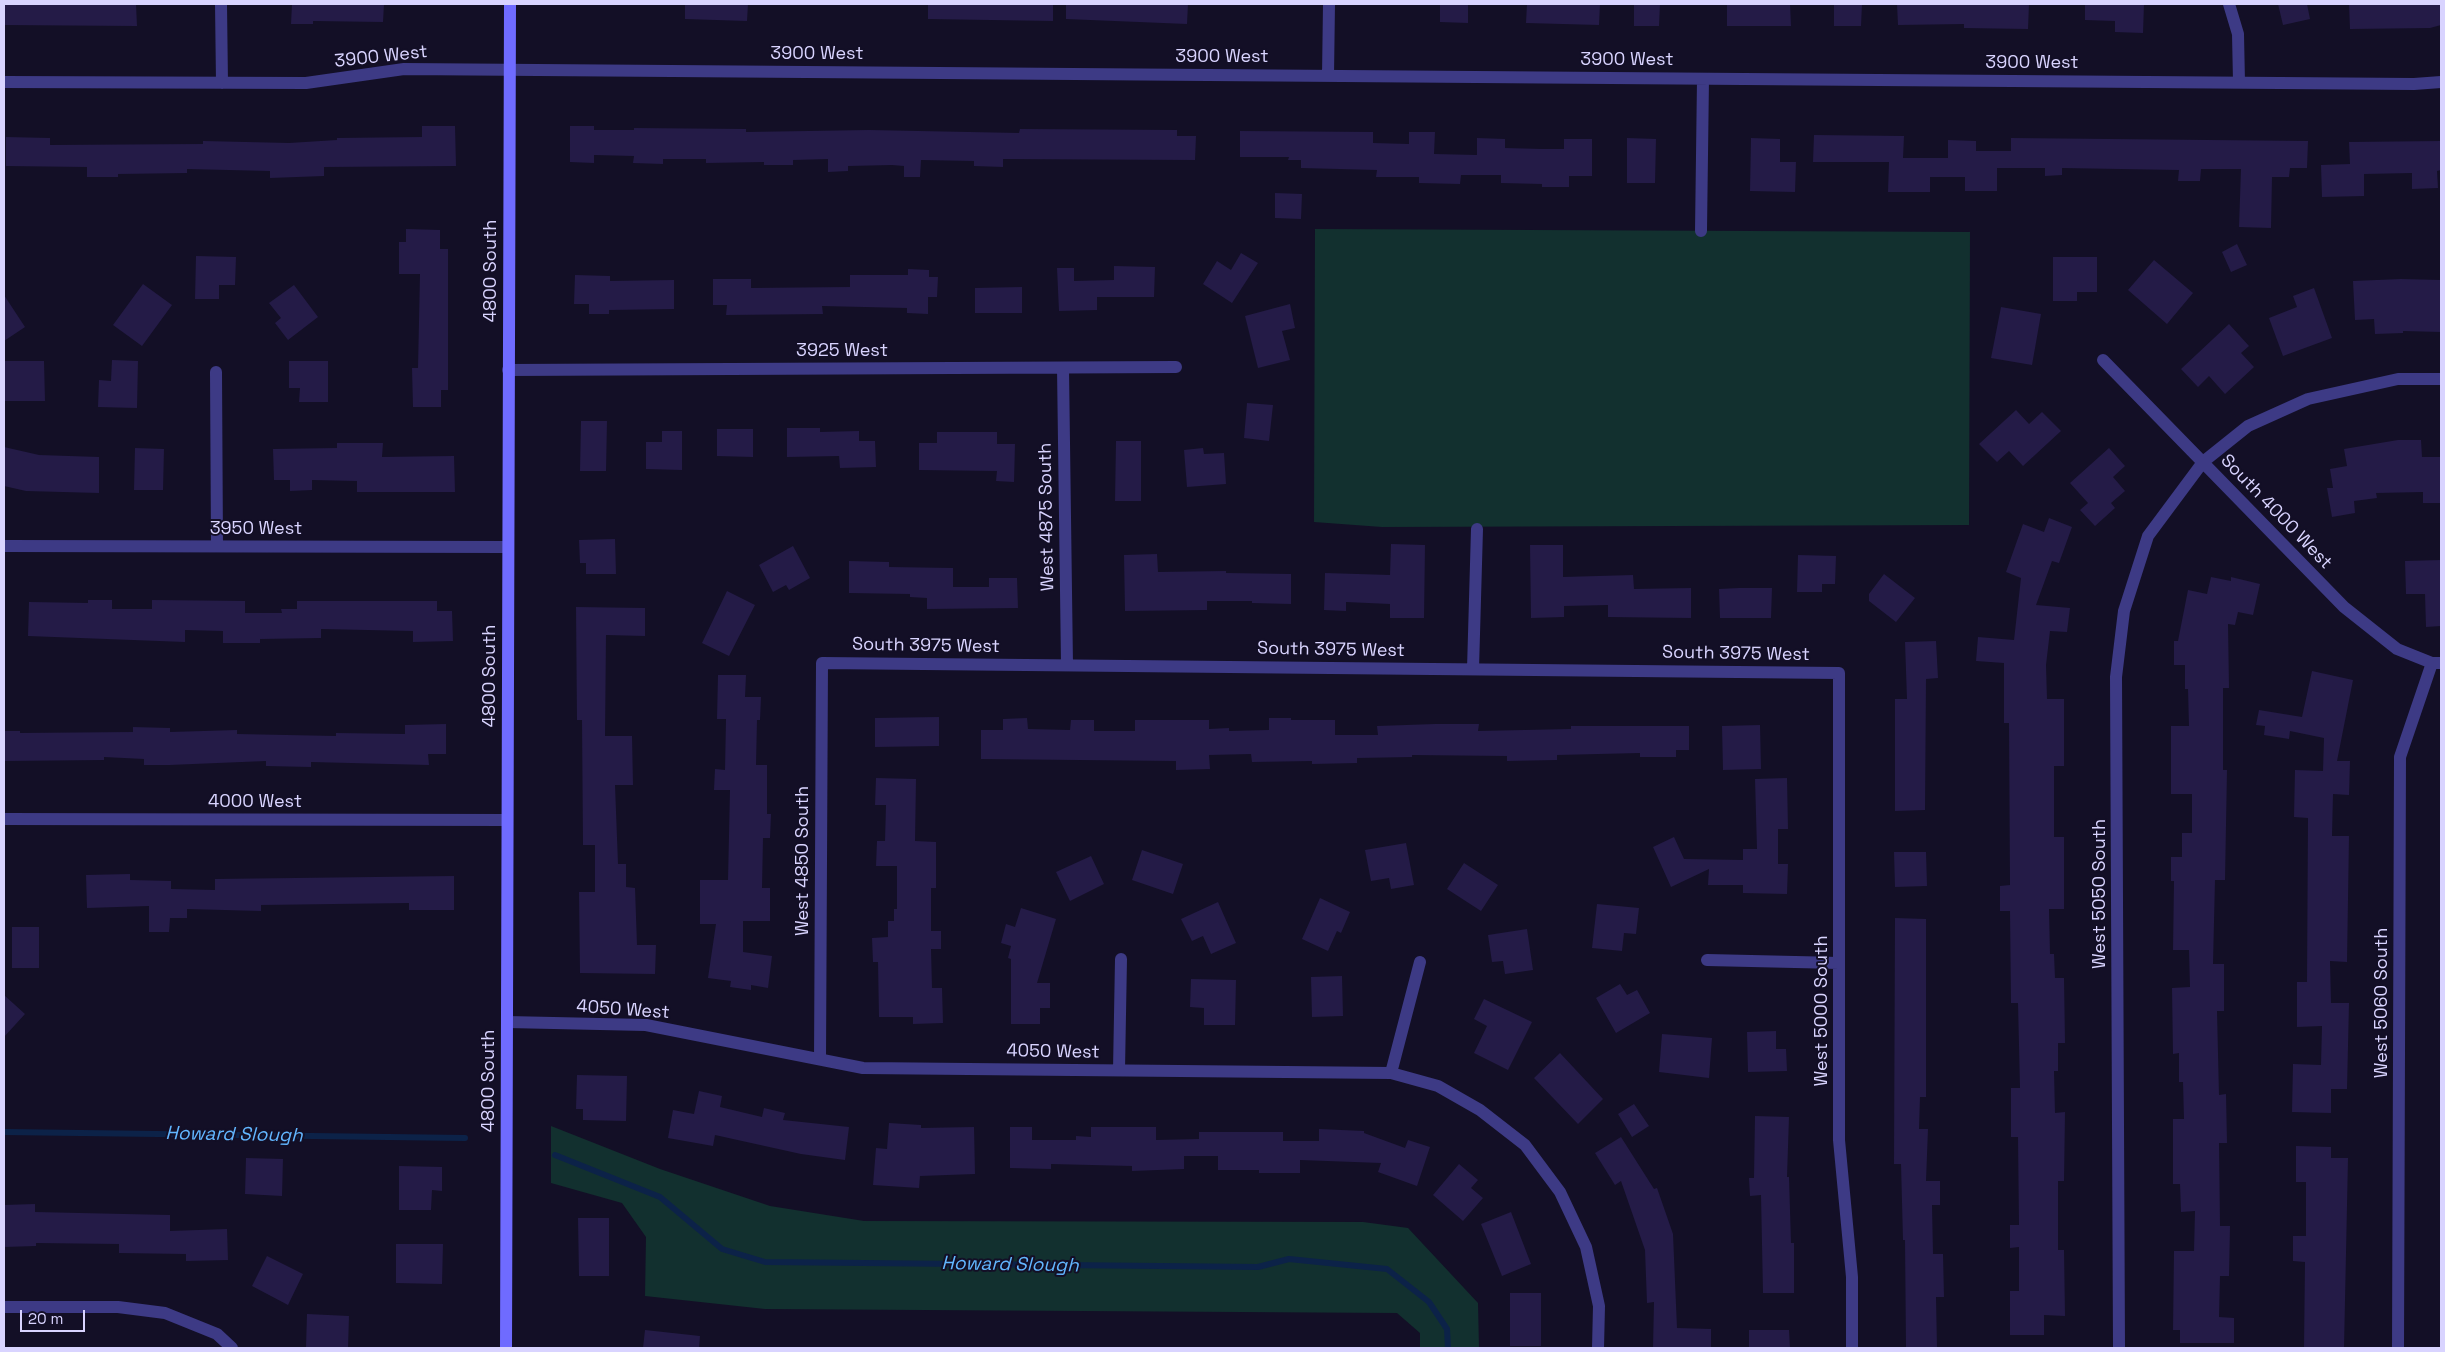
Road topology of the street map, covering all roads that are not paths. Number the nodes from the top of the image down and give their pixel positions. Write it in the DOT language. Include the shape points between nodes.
graph roads {
  1 [pos="222,4"];
  2 [pos="510,4"];
  3 [pos="1329,4"];
  4 [pos="2229,4"];
  5 [pos="510,69"];
  6 [pos="1328,76"];
  7 [pos="1703,78"];
  8 [pos="4,82"];
  9 [pos="2240,82"];
  10 [pos="2441,82"];
  11 [pos="222,83"];
  12 [pos="1701,231"];
  13 [pos="2103,360"];
  14 [pos="1062,368"];
  15 [pos="1176,368"];
  16 [pos="508,370"];
  17 [pos="216,372"];
  18 [pos="2441,379"];
  19 [pos="2203,462"];
  20 [pos="1478,529"];
  21 [pos="4,546"];
  22 [pos="217,546"];
  23 [pos="508,547"];
  24 [pos="822,663"];
  25 [pos="2437,663"];
  26 [pos="1066,665"];
  27 [pos="1473,669"];
  28 [pos="1839,672"];
  29 [pos="4,819"];
  30 [pos="507,820"];
  31 [pos="1121,959"];
  32 [pos="1707,960"];
  33 [pos="1420,962"];
  34 [pos="1839,963"];
  35 [pos="507,1022"];
  36 [pos="820,1059"];
  37 [pos="1119,1070"];
  38 [pos="1392,1074"];
  39 [pos="4,1307"];
  40 [pos="232,1348"];
  41 [pos="506,1348"];
  42 [pos="1598,1348"];
  43 [pos="1852,1348"];
  44 [pos="2119,1348"];
  45 [pos="2398,1348"];
  1 -- 11 [label="street"];
  2 -- 5 [label="street, 4800 South"];
  3 -- 6 [label="street"];
  4 -- 9 [label="street" via="2238,34"];
  5 -- 6 [label="street, 3900 West"];
  5 -- 11 [label="street, 3900 West" via="404,69 306,83"];
  5 -- 16 [label="street, 4800 South"];
  6 -- 7 [label="street, 3900 West"];
  7 -- 9 [label="street, 3900 West"];
  7 -- 12 [label="street"];
  8 -- 11 [label="street, 3900 West"];
  9 -- 10 [label="street, 3900 West"];
  13 -- 19 [label="street, South 4000 West"];
  14 -- 15 [label="street, 3925 West"];
  14 -- 16 [label="street, 3925 West"];
  14 -- 26 [label="street, West 4875 South"];
  16 -- 23 [label="street, 4800 South"];
  17 -- 22 [label="street"];
  18 -- 19 [label="street, West 5050 South" via="2398,379 2308,399 2248,426"];
  19 -- 25 [label="street, South 4000 West" via="2344,607 2397,649"];
  19 -- 44 [label="street, West 5050 South" via="2148,536 2124,611 2116,677"];
  20 -- 27 [label="street"];
  21 -- 22 [label="street, 3950 West"];
  22 -- 23 [label="street, 3950 West"];
  23 -- 30 [label="street, 4800 South"];
  24 -- 26 [label="street, South 3975 West"];
  24 -- 36 [label="street, West 4850 South"];
  25 -- 45 [label="street, West 5060 South" via="2400,757"];
  26 -- 27 [label="street, South 3975 West"];
  27 -- 28 [label="street, South 3975 West"];
  28 -- 34 [label="street, West 5000 South"];
  29 -- 30 [label="street, 4000 West"];
  30 -- 35 [label="street, 4800 South"];
  31 -- 37 [label="street"];
  32 -- 34 [label="street"];
  33 -- 38 [label="street"];
  34 -- 43 [label="street, West 5000 South" via="1839,1140 1852,1277"];
  35 -- 36 [label="street, 4050 West" via="646,1025"];
  35 -- 41 [label="street, 4800 South"];
  36 -- 37 [label="street, 4050 West" via="863,1068"];
  37 -- 38 [label="street, 4050 West"];
  38 -- 42 [label="street, 4050 West" via="1438,1086 1480,1110 1525,1145 1560,1192 1586,1247 1599,1306"];
  39 -- 40 [label="street" via="118,1307 165,1313 218,1334"];
}
